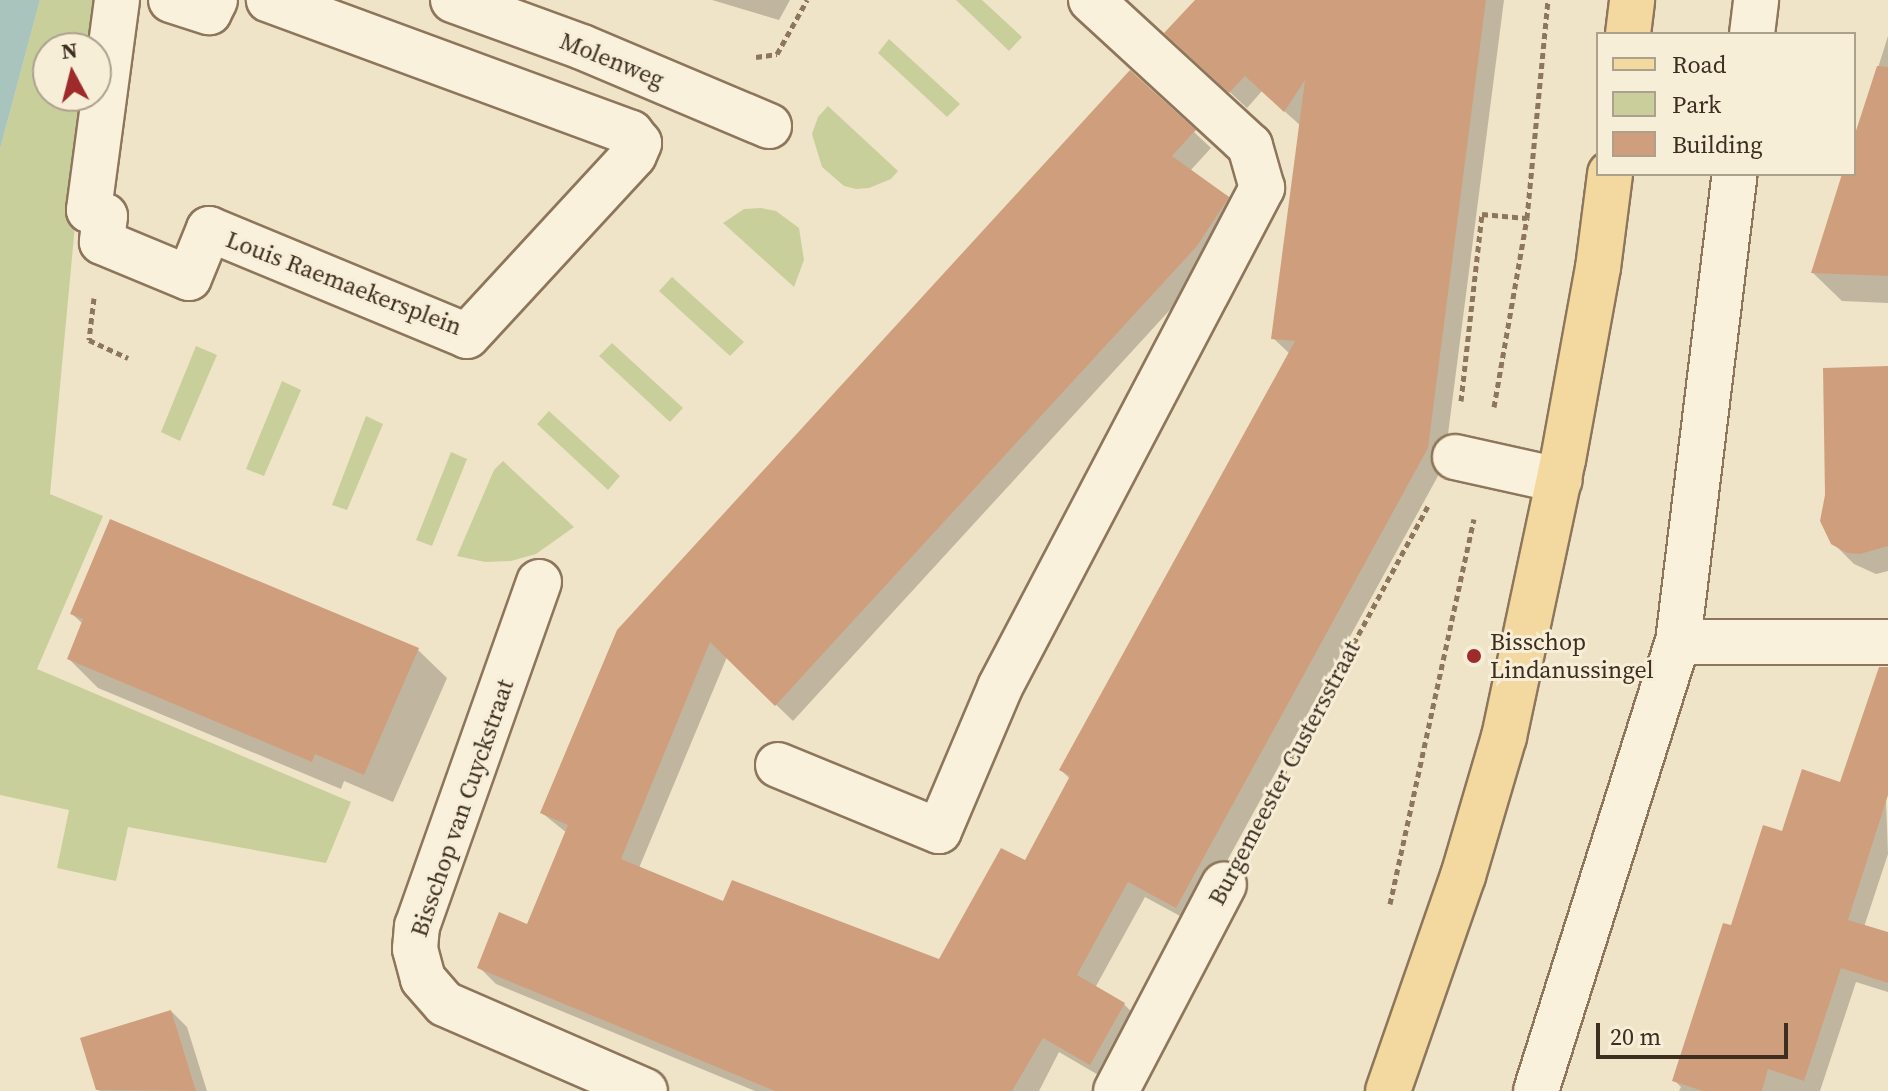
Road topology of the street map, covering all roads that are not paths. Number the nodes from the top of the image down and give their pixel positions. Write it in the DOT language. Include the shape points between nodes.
graph roads {
  1 [pos="117,0"];
  2 [pos="171,0"];
  3 [pos="215,0"];
  4 [pos="269,0"];
  5 [pos="453,0"];
  6 [pos="1091,0"];
  7 [pos="1632,0"];
  8 [pos="1756,0"];
  9 [pos="1628,32"];
  10 [pos="1752,32"];
  11 [pos="769,126"];
  12 [pos="1610,176"];
  13 [pos="1735,176"];
  14 [pos="1469,460"];
  15 [pos="1559,480"];
  16 [pos="539,582"];
  17 [pos="1678,642"];
  18 [pos="1888,642"];
  19 [pos="778,765"];
  20 [pos="1224,884"];
  21 [pos="645,1091"];
  22 [pos="1116,1091"];
  23 [pos="1388,1091"];
  24 [pos="1536,1091"];
  1 -- 4 [label="street, Louis Raemaekersplein" via="89,210 105,216 102,242 189,278 209,229 467,336 634,155 639,143 631,133"];
  2 -- 3 [label="street" via="209,12"];
  5 -- 11 [label="street, Molenweg" via="582,47"];
  6 -- 19 [label="street" via="1250,146 1262,188 1000,687 939,831"];
  7 -- 9 [label="main road"];
  8 -- 10 [label="street"];
  12 -- 15 [label="main road"];
  13 -- 17 [label="street"];
  14 -- 15 [label="street"];
  15 -- 23 [label="main road" via="1504,737 1463,876"];
  16 -- 21 [label="street, Bisschop van Cuyckstraat" via="417,926 415,949 423,979 445,1004"];
  17 -- 18 [label="street"];
  17 -- 24 [label="street"];
  20 -- 22 [label="street, Burgemeester Custersstraat"];
}
